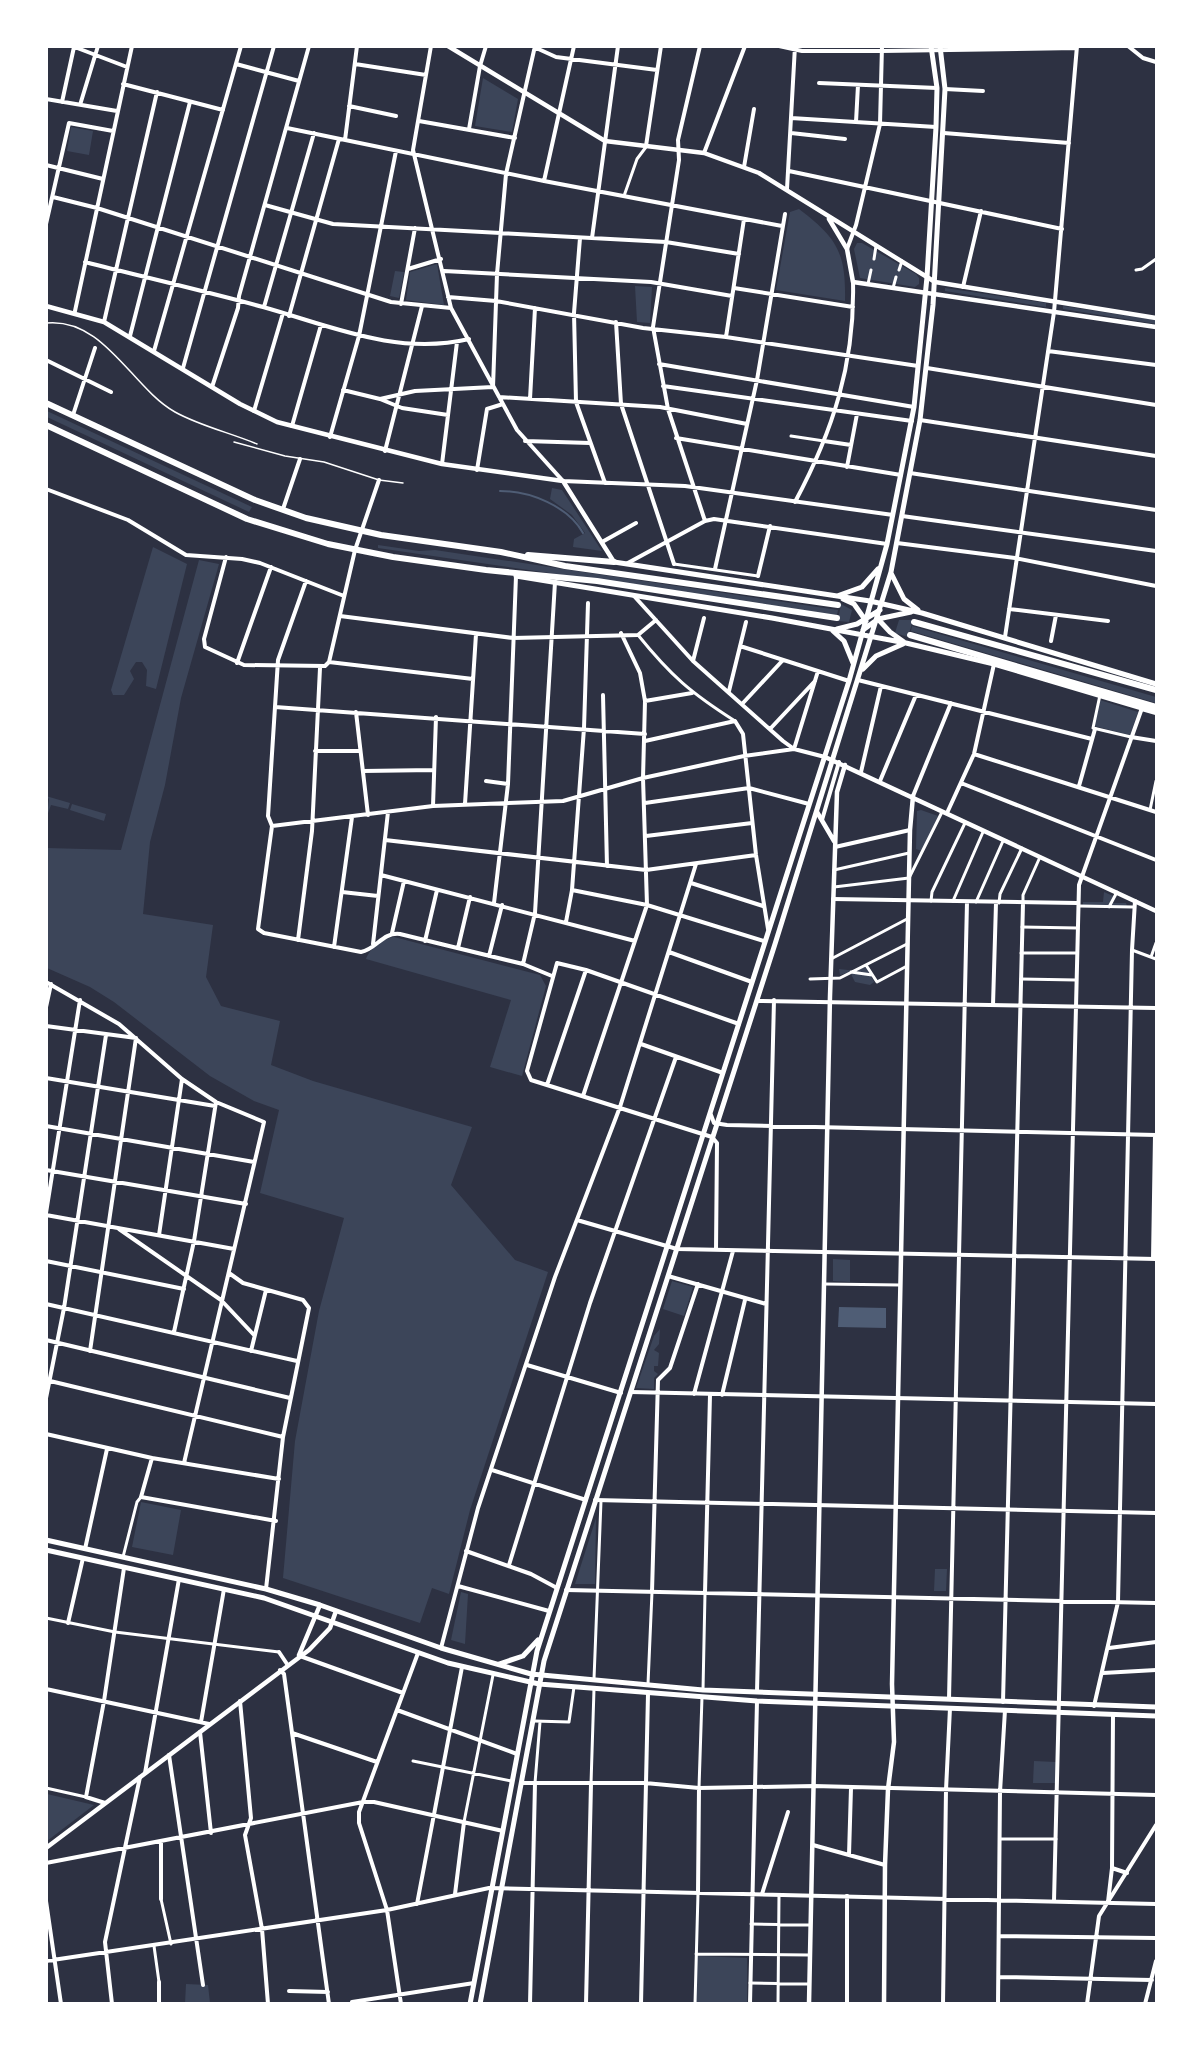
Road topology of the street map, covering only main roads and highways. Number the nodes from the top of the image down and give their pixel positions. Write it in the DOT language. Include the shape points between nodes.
graph roads {
  1 [pos="932,49"];
  2 [pos="940,49"];
  3 [pos="936,202"];
  4 [pos="46,403"];
  5 [pos="46,425"];
  6 [pos="501,552"];
  7 [pos="614,562"];
  8 [pos="882,562"];
  9 [pos="486,570"];
  10 [pos="891,572"];
  11 [pos="516,576"];
  12 [pos="834,596"];
  13 [pos="869,604"];
  14 [pos="838,605"];
  15 [pos="882,606"];
  16 [pos="922,613"];
  17 [pos="876,616"];
  18 [pos="837,618"];
  19 [pos="914,622"];
  20 [pos="867,623"];
  21 [pos="832,630"];
  22 [pos="862,633"];
  23 [pos="872,635"];
  24 [pos="910,635"];
  25 [pos="906,643"];
  26 [pos="853,665"];
  27 [pos="860,673"];
  28 [pos="1156,684"];
  29 [pos="1156,690"];
  30 [pos="1156,707"];
  31 [pos="1142,708"];
  32 [pos="1156,712"];
  33 [pos="46,1540"];
  34 [pos="46,1550"];
  35 [pos="543,1628"];
  36 [pos="493,1664"];
  37 [pos="531,1674"];
  38 [pos="541,1675"];
  39 [pos="530,1682"];
  40 [pos="539,1684"];
  41 [pos="1156,1707"];
  42 [pos="1156,1716"];
  43 [pos="470,2004"];
  44 [pos="480,2004"];
  1 -- 3 [label="main road" via="937,88"];
  2 -- 3 [label="main road" via="945,89 944,133"];
  3 -- 8 [label="main road" via="912,422"];
  3 -- 10 [label="main road" via="938,283 920,420"];
  4 -- 6 [label="highway" via="282,511 362,531"];
  5 -- 9 [label="highway" via="247,519 300,537 355,550"];
  6 -- 7 [label="highway"];
  6 -- 14 [label="highway" via="565,566"];
  7 -- 12 [label="main road"];
  8 -- 12 [label="main road" via="862,587"];
  8 -- 13 [label="main road"];
  9 -- 11 [label="highway"];
  9 -- 18 [label="highway" via="597,581"];
  10 -- 15 [label="main road"];
  10 -- 16 [label="main road" via="904,599"];
  11 -- 21 [label="main road"];
  12 -- 13 [label="main road"];
  12 -- 20 [label="main road" via="854,604"];
  13 -- 15 [label="main road"];
  13 -- 17 [label="main road"];
  13 -- 20 [label="main road"];
  15 -- 16 [label="main road"];
  15 -- 17 [label="main road"];
  16 -- 17 [label="main road"];
  16 -- 28 [label="main road"];
  17 -- 20 [label="main road"];
  17 -- 23 [label="main road"];
  17 -- 25 [label="main road"];
  19 -- 29 [label="highway"];
  20 -- 21 [label="main road"];
  20 -- 22 [label="main road"];
  20 -- 23 [label="main road"];
  21 -- 22 [label="main road"];
  21 -- 26 [label="main road" via="847,646"];
  22 -- 23 [label="main road"];
  22 -- 26 [label="main road"];
  23 -- 25 [label="main road"];
  23 -- 27 [label="main road"];
  24 -- 30 [label="highway"];
  25 -- 27 [label="main road" via="876,656"];
  25 -- 31 [label="main road" via="994,664"];
  26 -- 35 [label="main road"];
  27 -- 38 [label="main road" via="836,761"];
  31 -- 32 [label="highway"];
  33 -- 36 [label="main road" via="266,1589"];
  34 -- 39 [label="main road" via="264,1598 462,1666"];
  35 -- 36 [label="main road" via="535,1645 523,1656"];
  35 -- 37 [label="main road"];
  36 -- 37 [label="main road"];
  37 -- 38 [label="main road"];
  37 -- 39 [label="main road"];
  38 -- 40 [label="main road"];
  38 -- 41 [label="main road" via="703,1690"];
  39 -- 40 [label="main road"];
  39 -- 43 [label="main road"];
  40 -- 42 [label="main road" via="757,1701"];
  40 -- 44 [label="main road"];
}
